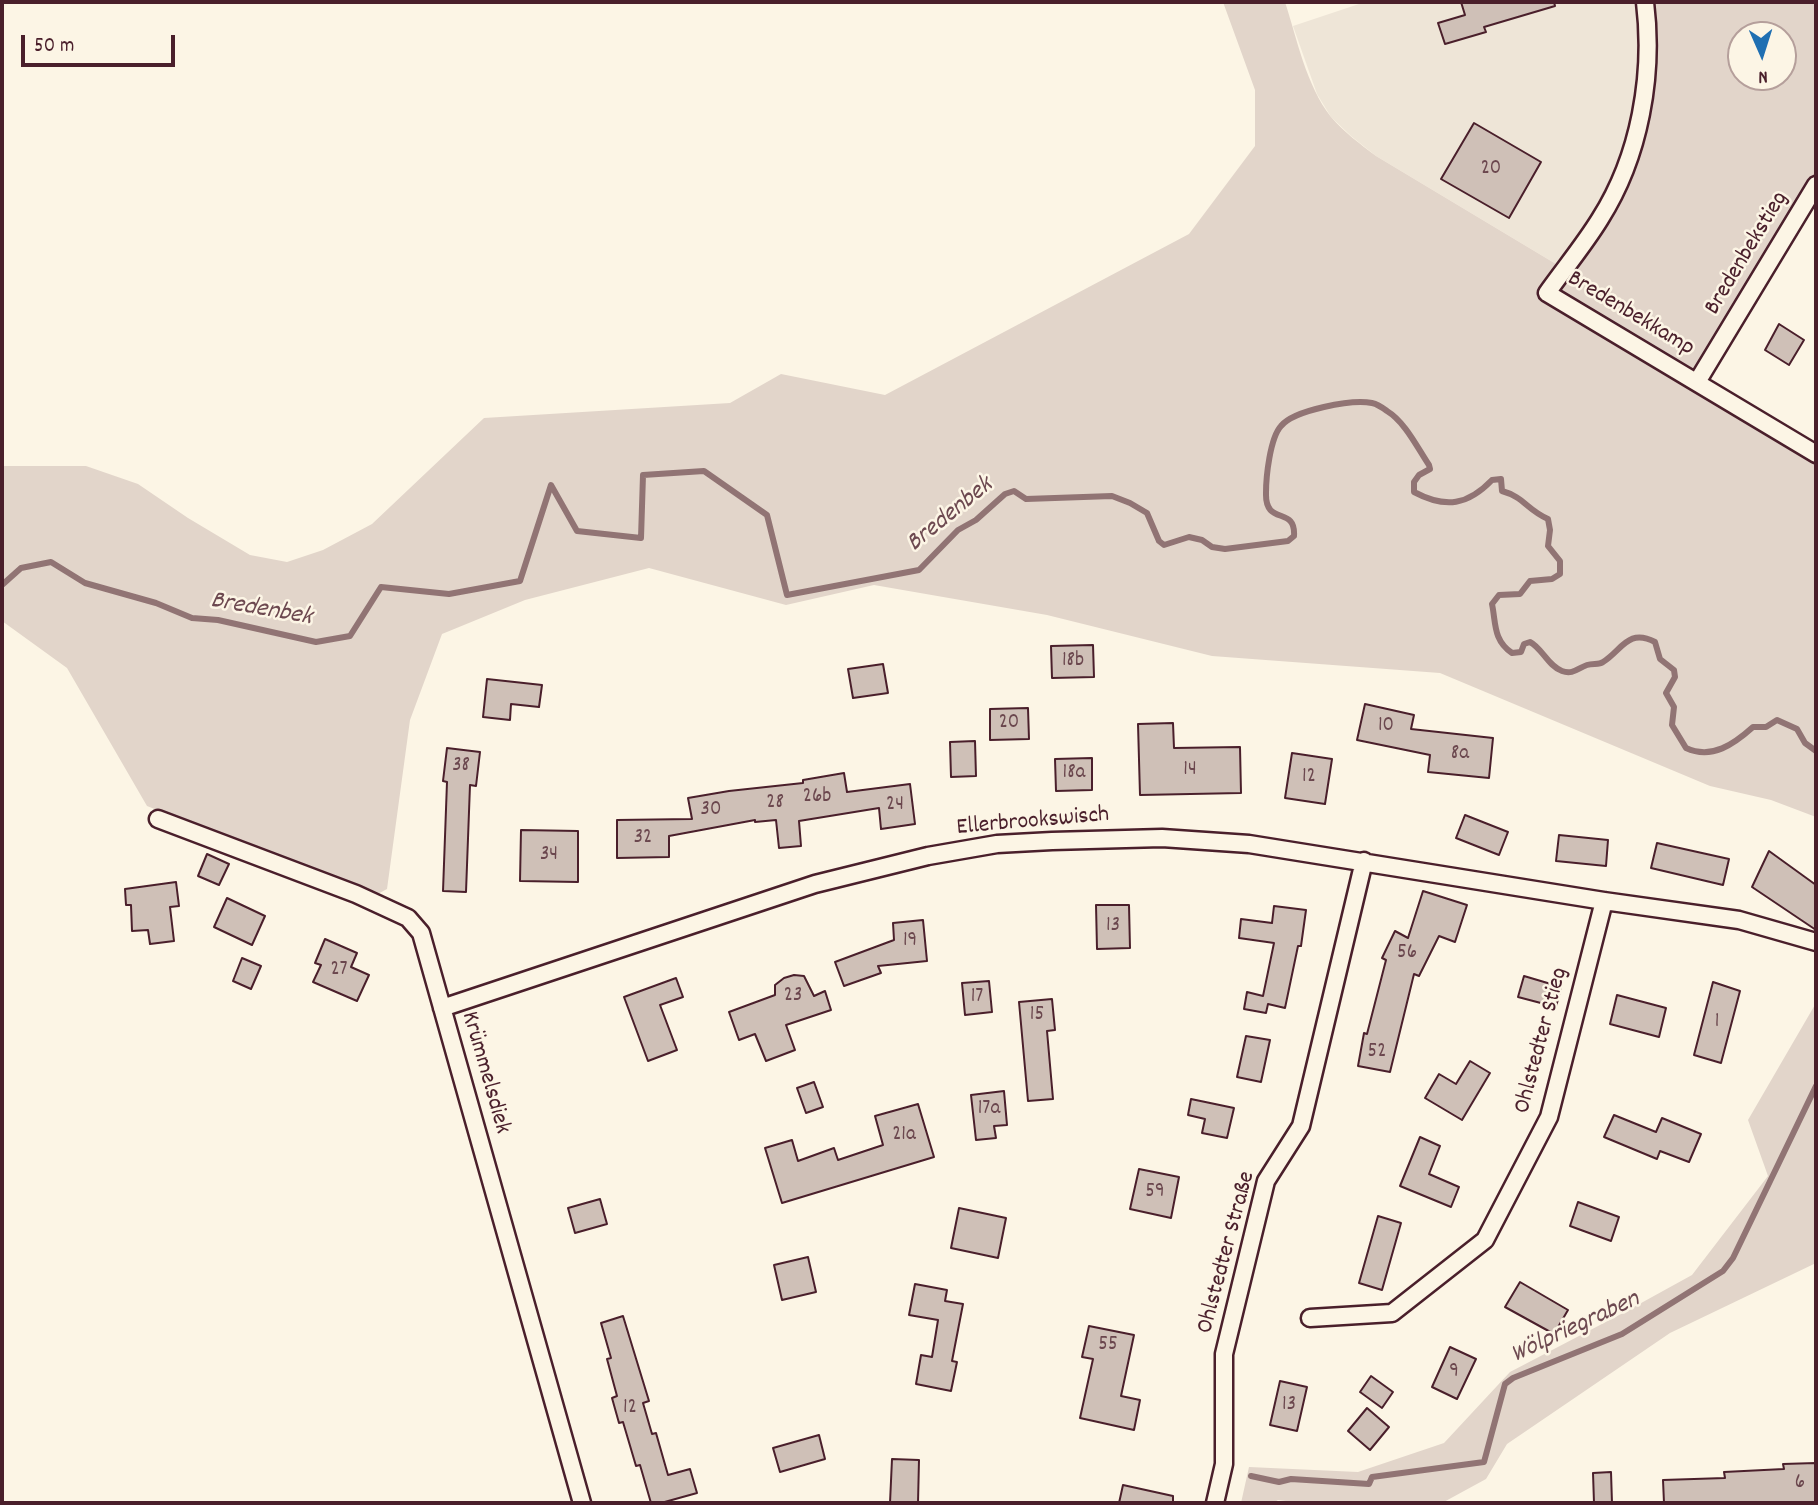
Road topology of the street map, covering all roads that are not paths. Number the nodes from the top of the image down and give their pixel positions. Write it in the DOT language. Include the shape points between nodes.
graph roads {
  1 [pos="1645,2"];
  2 [pos="1816,186"];
  3 [pos="1697,382"];
  4 [pos="1816,454"];
  5 [pos="158,819"];
  6 [pos="1364,861"];
  7 [pos="1604,901"];
  8 [pos="1816,942"];
  9 [pos="442,1008"];
  10 [pos="1310,1318"];
  11 [pos="582,1503"];
  12 [pos="1215,1503"];
  1 -- 3 [label="street, Bredenbekkamp" via="1647,84 1632,148 1600,219 1547,293"];
  2 -- 3 [label="street, Bredenbekstieg"];
  3 -- 4 [label="street, Bredenbekkamp"];
  5 -- 9 [label="street, Krümmelsdiek" via="408,918 421,933"];
  6 -- 7 [label="street, Ellerbrookswisch"];
  6 -- 9 [label="street, Ellerbrookswisch" via="1249,844 1162,838 997,844 815,884"];
  6 -- 12 [label="street, Ohlstedter Straße" via="1301,1126 1266,1181 1224,1354 1224,1464"];
  7 -- 8 [label="street" via="1739,920"];
  7 -- 10 [label="street, Ohlstedter Stieg" via="1549,1117 1486,1240 1392,1312"];
  9 -- 11 [label="street, Krümmelsdiek"];
}
